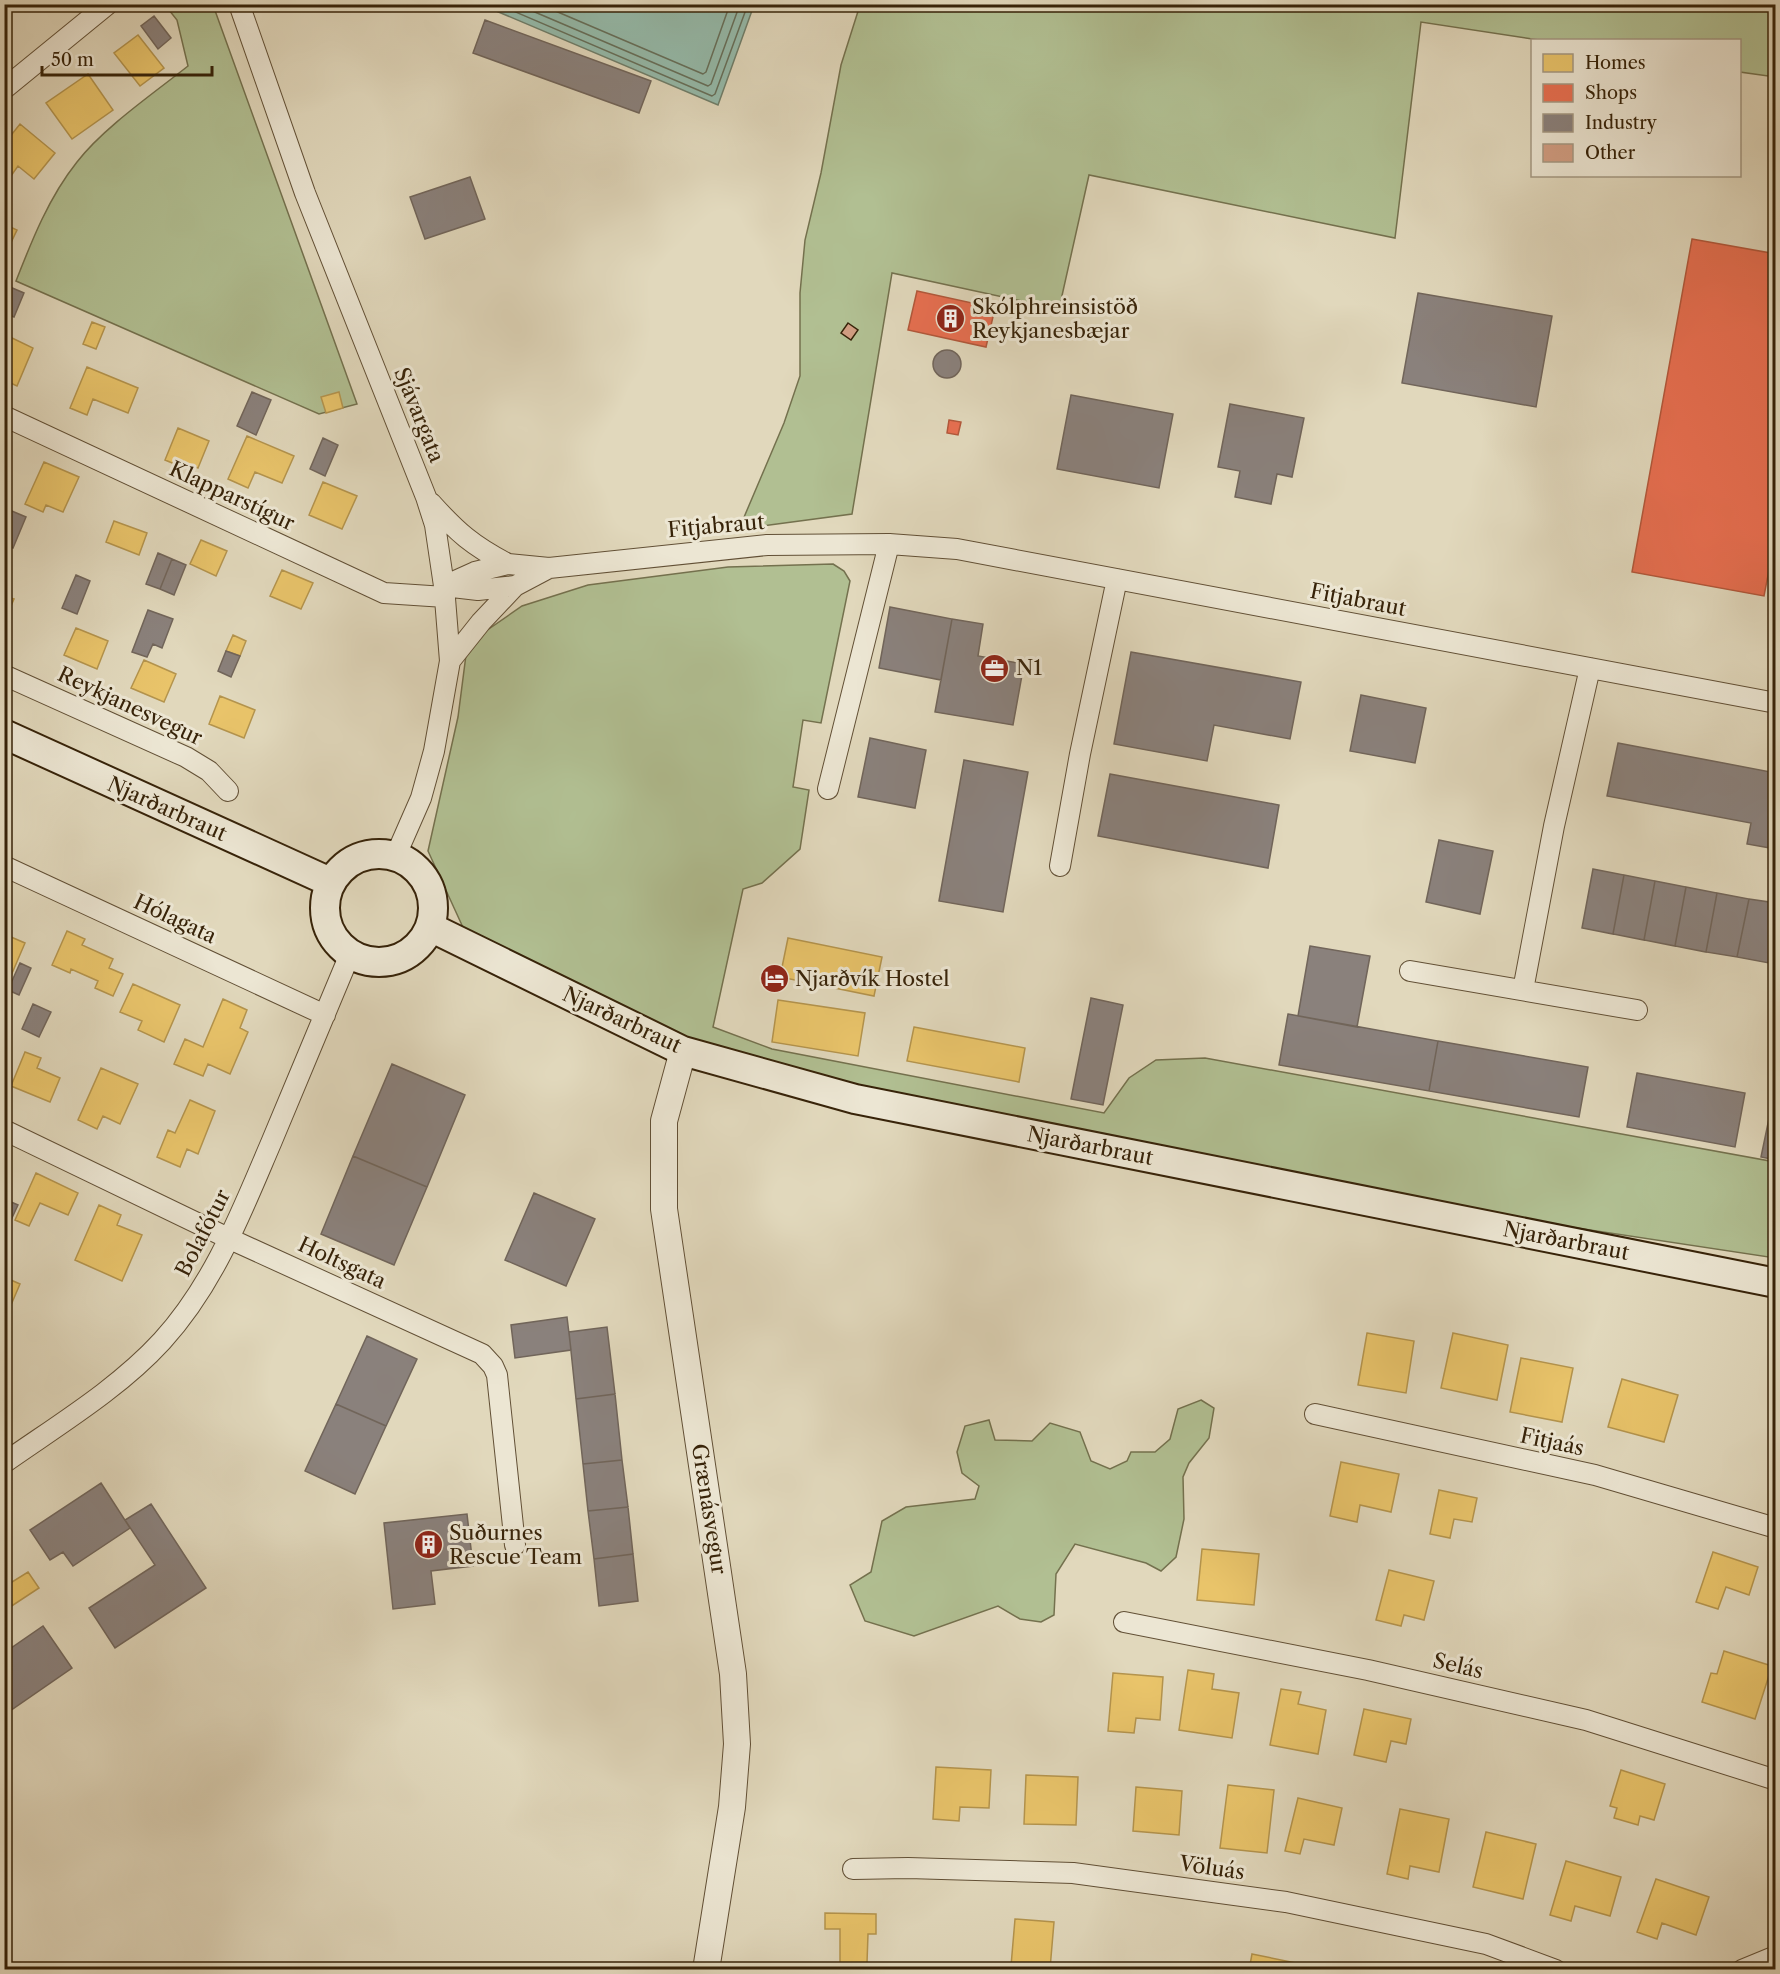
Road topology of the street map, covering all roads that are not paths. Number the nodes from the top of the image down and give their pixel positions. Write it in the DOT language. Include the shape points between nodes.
graph roads {
  1 [pos="108,4"];
  2 [pos="239,4"];
  3 [pos="4,89"];
  4 [pos="4,416"];
  5 [pos="426,497"];
  6 [pos="889,544"];
  7 [pos="508,564"];
  8 [pos="549,568"];
  9 [pos="1117,579"];
  10 [pos="515,586"];
  11 [pos="445,591"];
  12 [pos="450,661"];
  13 [pos="1590,668"];
  14 [pos="4,675"];
  15 [pos="1776,703"];
  16 [pos="4,734"];
  17 [pos="828,789"];
  18 [pos="228,791"];
  19 [pos="396,855"];
  20 [pos="4,866"];
  21 [pos="1060,866"];
  22 [pos="330,882"];
  23 [pos="430,927"];
  24 [pos="350,954"];
  25 [pos="1410,971"];
  26 [pos="1523,990"];
  27 [pos="1637,1010"];
  28 [pos="325,1015"];
  29 [pos="683,1050"];
  30 [pos="4,1130"];
  31 [pos="230,1239"];
  32 [pos="1776,1283"];
  33 [pos="1315,1414"];
  34 [pos="4,1463"];
  35 [pos="1776,1528"];
  36 [pos="514,1545"];
  37 [pos="1124,1622"];
  38 [pos="1776,1780"];
  39 [pos="853,1869"];
  40 [pos="1776,1956"];
  41 [pos="706,1970"];
  42 [pos="1556,1970"];
  43 [pos="1742,1970"];
  1 -- 3 [label="street"];
  2 -- 5 [label="street, Sjávargata" via="305,193"];
  4 -- 11 [label="street, Klapparstígur" via="384,593"];
  5 -- 7 [label="street, Fitjabraut" via="471,543"];
  5 -- 11 [label="street, Sjávargata" via="435,525"];
  6 -- 8 [label="street, Fitjabraut" via="767,544"];
  6 -- 9 [label="street, Fitjabraut" via="957,549"];
  6 -- 17 [label="street"];
  7 -- 8 [label="street, Fitjabraut"];
  7 -- 11 [label="street, Fitjabraut" via="475,572"];
  8 -- 10 [label="street, Fitjabraut"];
  9 -- 13 [label="street, Fitjabraut"];
  9 -- 21 [label="street"];
  10 -- 11 [label="street, Fitjabraut"];
  10 -- 12 [label="street, Fitjabraut"];
  11 -- 12 [label="street, Sjávargata"];
  12 -- 19 [label="street, Sjávargata" via="421,798"];
  13 -- 15 [label="street, Fitjabraut"];
  13 -- 26 [label="street" via="1554,826"];
  14 -- 18 [label="street, Reykjanesvegur" via="186,757 209,771"];
  16 -- 22 [label="main road, Njarðarbraut"];
  19 -- 22 [label="main road" via="365,854 345,865"];
  19 -- 23 [label="main road" via="424,876 431,892"];
  20 -- 28 [label="street, Hólagata"];
  22 -- 24 [label="main road" via="324,914 337,944"];
  23 -- 24 [label="main road" via="411,952 396,959 381,962"];
  23 -- 29 [label="main road, Njarðarbraut"];
  24 -- 28 [label="street, Bolafótur"];
  25 -- 26 [label="street"];
  26 -- 27 [label="street"];
  28 -- 31 [label="street, Bolafótur"];
  29 -- 32 [label="main road, Njarðarbraut" via="855,1099"];
  29 -- 41 [label="street, Grænásvegur" via="664,1121 664,1209 734,1674 737,1744 732,1808"];
  30 -- 31 [label="street, Holtsgata"];
  31 -- 34 [label="street, Bolafótur" via="194,1301 154,1348 96,1398"];
  31 -- 36 [label="street, Holtsgata" via="482,1354 493,1365"];
  33 -- 35 [label="street, Fitjaás" via="1594,1475"];
  37 -- 38 [label="street, Selás" via="1368,1670 1586,1719"];
  39 -- 42 [label="street, Völuás" via="1072,1873 1286,1902 1486,1944"];
  40 -- 43 [label="street"];
}
